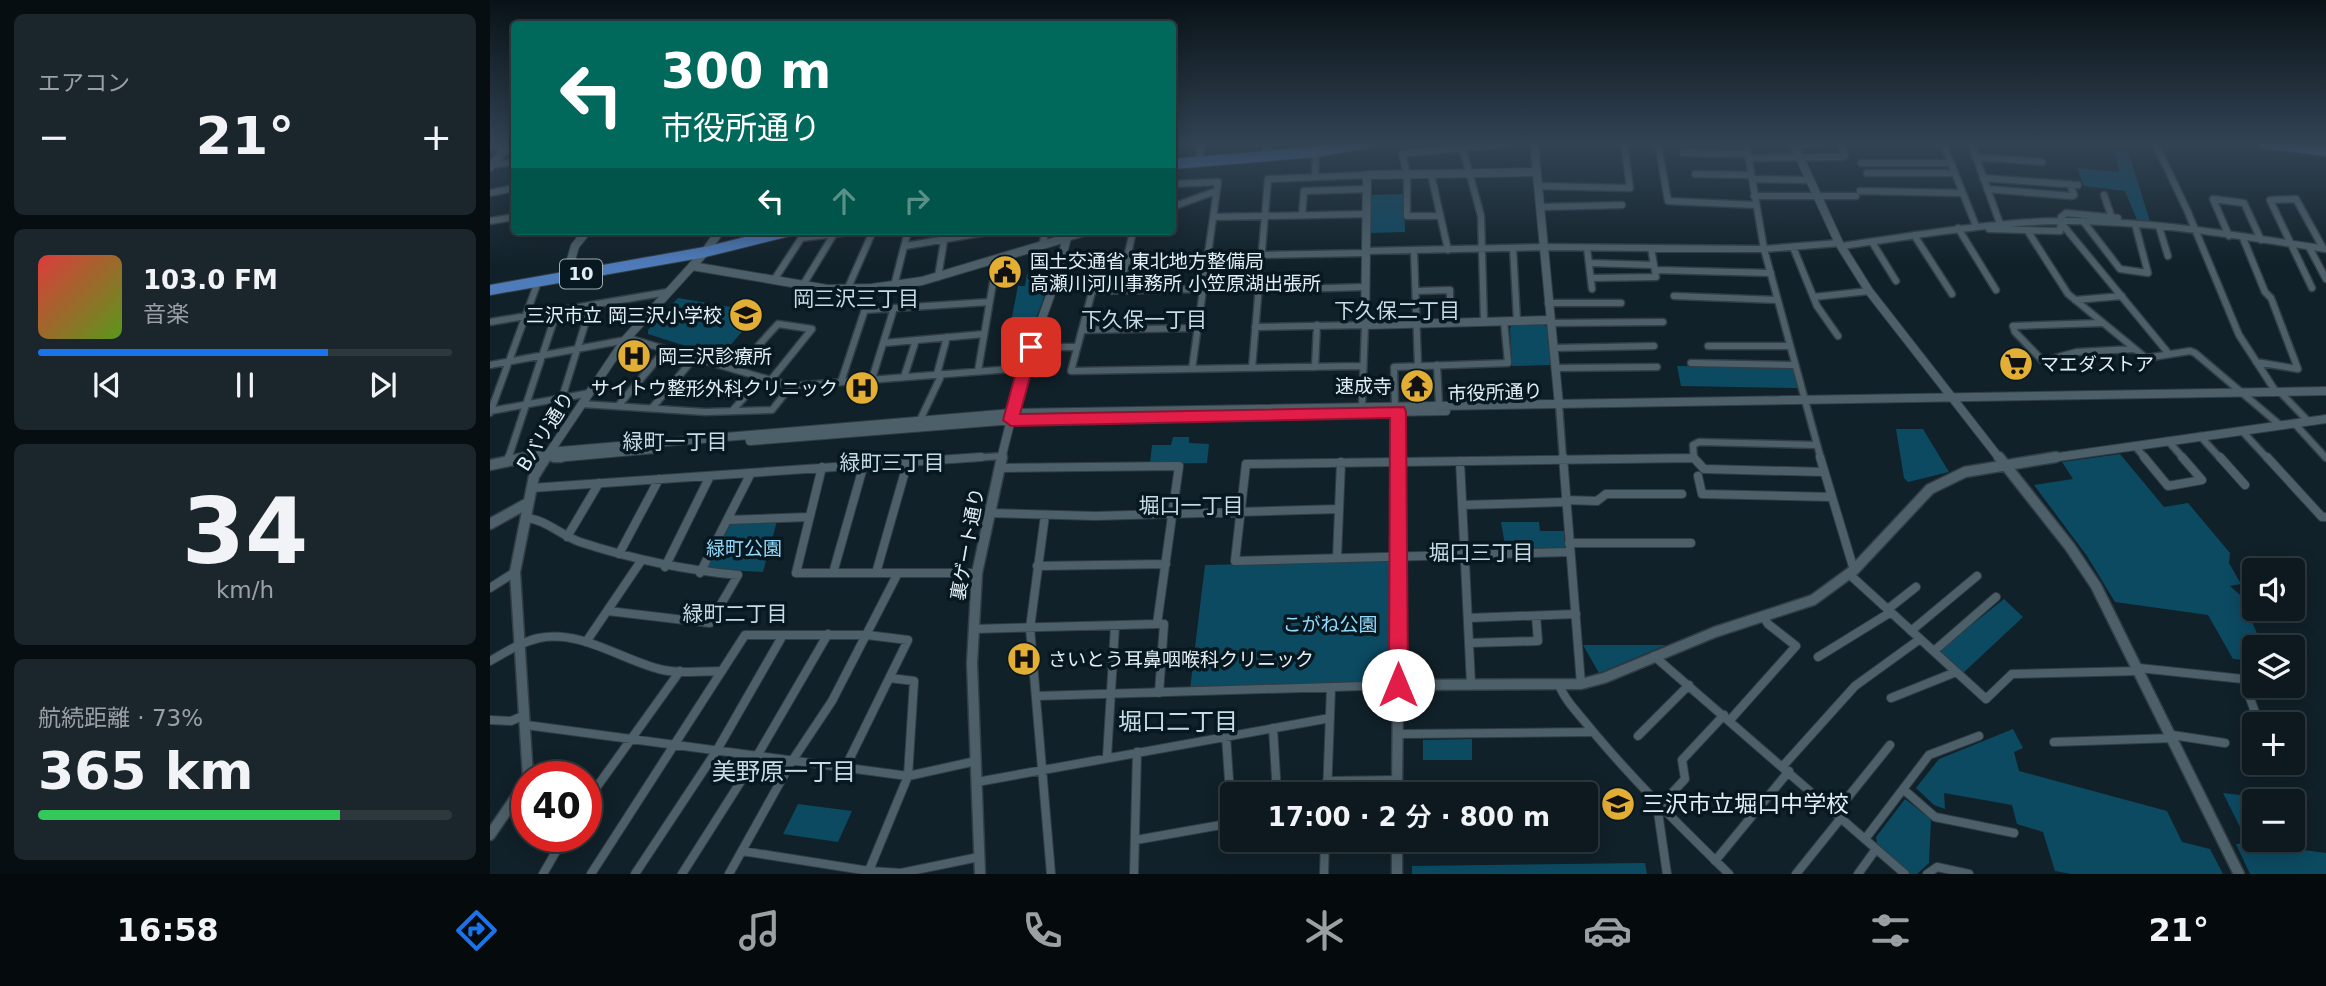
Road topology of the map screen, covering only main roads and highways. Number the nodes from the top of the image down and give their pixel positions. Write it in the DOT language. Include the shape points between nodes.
graph roads {
  1 [pos="774,235"];
  2 [pos="490,290"];
  1 -- 2 [label="main road, 10" via="705,252"];
}
